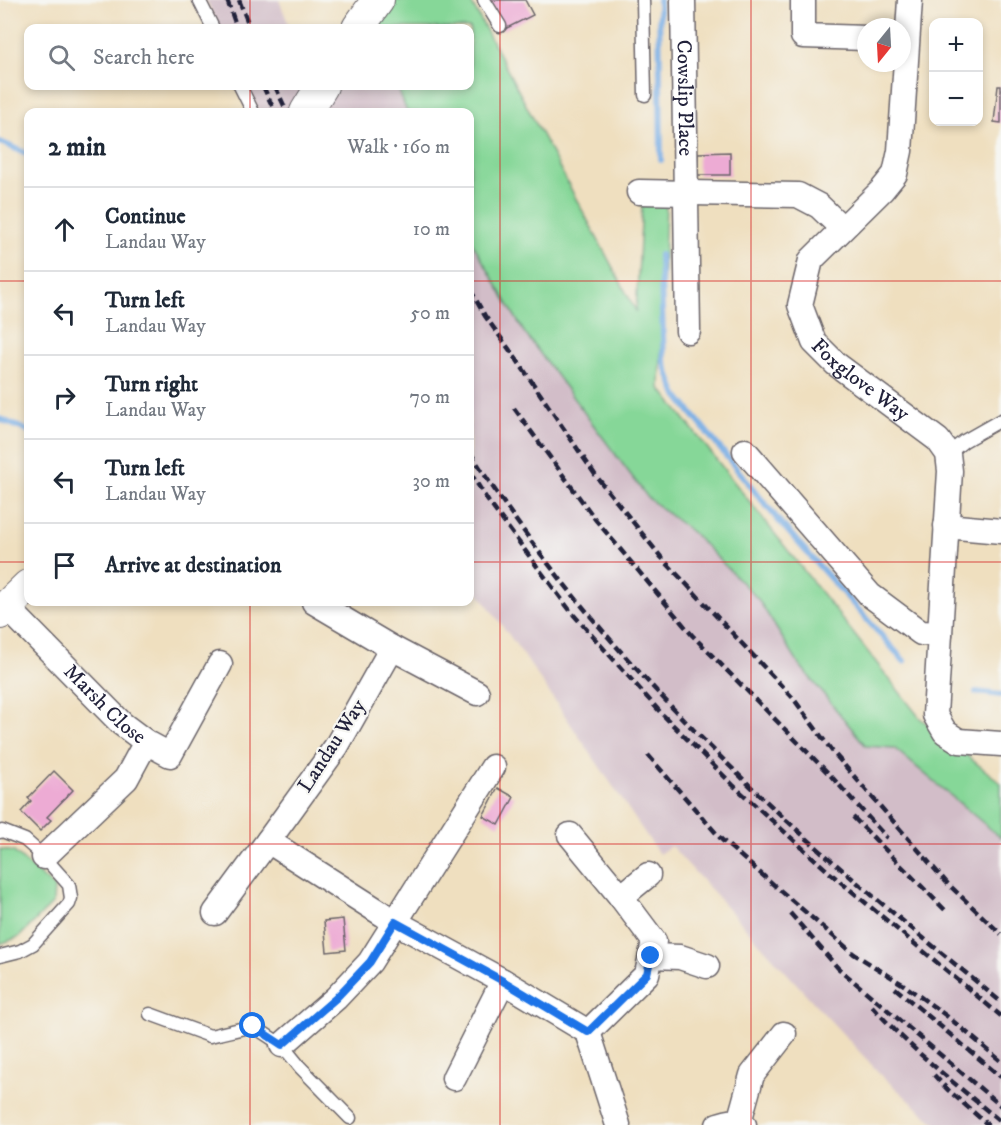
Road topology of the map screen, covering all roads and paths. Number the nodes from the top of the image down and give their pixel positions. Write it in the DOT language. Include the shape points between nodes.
graph roads {
  1 [pos="199,0"];
  2 [pos="378,0"];
  3 [pos="484,0"];
  4 [pos="643,0"];
  5 [pos="683,0"];
  6 [pos="803,0"];
  7 [pos="910,0"];
  8 [pos="908,18"];
  9 [pos="211,24"];
  10 [pos="361,24"];
  11 [pos="500,26"];
  12 [pos="857,38"];
  13 [pos="904,72"];
  14 [pos="242,90"];
  15 [pos="320,90"];
  16 [pos="645,95"];
  17 [pos="251,108"];
  18 [pos="308,108"];
  19 [pos="639,192"];
  20 [pos="686,194"];
  21 [pos="842,228"];
  22 [pos="688,331"];
  23 [pos="1001,420"];
  24 [pos="746,451"];
  25 [pos="948,454"];
  26 [pos="946,526"];
  27 [pos="1001,531"];
  28 [pos="12,602"];
  29 [pos="332,606"];
  30 [pos="349,610"];
  31 [pos="940,634"];
  32 [pos="392,648"];
  33 [pos="220,664"];
  34 [pos="477,693"];
  35 [pos="146,742"];
  36 [pos="1001,744"];
  37 [pos="493,767"];
  38 [pos="0,832"];
  39 [pos="570,835"];
  40 [pos="268,841"];
  41 [pos="44,857"];
  42 [pos="648,875"];
  43 [pos="621,897"];
  44 [pos="215,913"];
  45 [pos="395,922"];
  46 [pos="0,956"];
  47 [pos="651,956"];
  48 [pos="707,966"];
  49 [pos="503,981"];
  50 [pos="150,1014"];
  51 [pos="588,1032"];
  52 [pos="783,1034"];
  53 [pos="282,1045"];
  54 [pos="454,1078"];
  55 [pos="350,1118"];
  56 [pos="734,1124"];
  57 [pos="618,1125"];
  1 -- 9 [label="lane"];
  2 -- 10 [label="street"];
  3 -- 11 [label="lane"];
  4 -- 16 [label="lane"];
  5 -- 20 [label="street, Cowslip Place"];
  6 -- 12 [label="street" via="803,36"];
  7 -- 8 [label="street, Foxglove Way"];
  13 -- 21 [label="street, Foxglove Way" via="900,151 895,174"];
  14 -- 17 [label="lane"];
  15 -- 18 [label="street"];
  19 -- 20 [label="street"];
  20 -- 21 [label="street" via="798,195 819,206"];
  20 -- 22 [label="street, Cowslip Place"];
  21 -- 25 [label="street, Foxglove Way" via="811,260 801,305 814,342 836,364 938,440"];
  23 -- 25 [label="lane"];
  24 -- 31 [label="street" via="870,595 921,633"];
  25 -- 26 [label="street"];
  26 -- 27 [label="street"];
  26 -- 31 [label="street"];
  28 -- 35 [label="street, Marsh Close" via="122,724"];
  29 -- 30 [label="street"];
  30 -- 32 [label="street"];
  31 -- 36 [label="street" via="936,715 940,724 959,741"];
  32 -- 34 [label="street"];
  32 -- 40 [label="street, Landau Way" via="336,747"];
  33 -- 35 [label="street" via="170,755"];
  35 -- 41 [label="street, Marsh Close" via="126,779"];
  37 -- 45 [label="street"];
  38 -- 41 [label="lane" via="25,840"];
  39 -- 43 [label="street"];
  40 -- 44 [label="street, Landau Way"];
  40 -- 45 [label="street"];
  41 -- 46 [label="lane" via="69,885 69,904 33,944"];
  42 -- 43 [label="street"];
  43 -- 47 [label="street" via="654,941"];
  45 -- 49 [label="street"];
  45 -- 53 [label="street" via="370,962"];
  47 -- 48 [label="street" via="680,957"];
  47 -- 51 [label="street" via="647,974"];
  49 -- 51 [label="street"];
  49 -- 54 [label="street"];
  50 -- 53 [label="lane" via="210,1036 253,1026"];
  51 -- 57 [label="street"];
  52 -- 56 [label="street" via="752,1075"];
  53 -- 55 [label="lane"];
}
